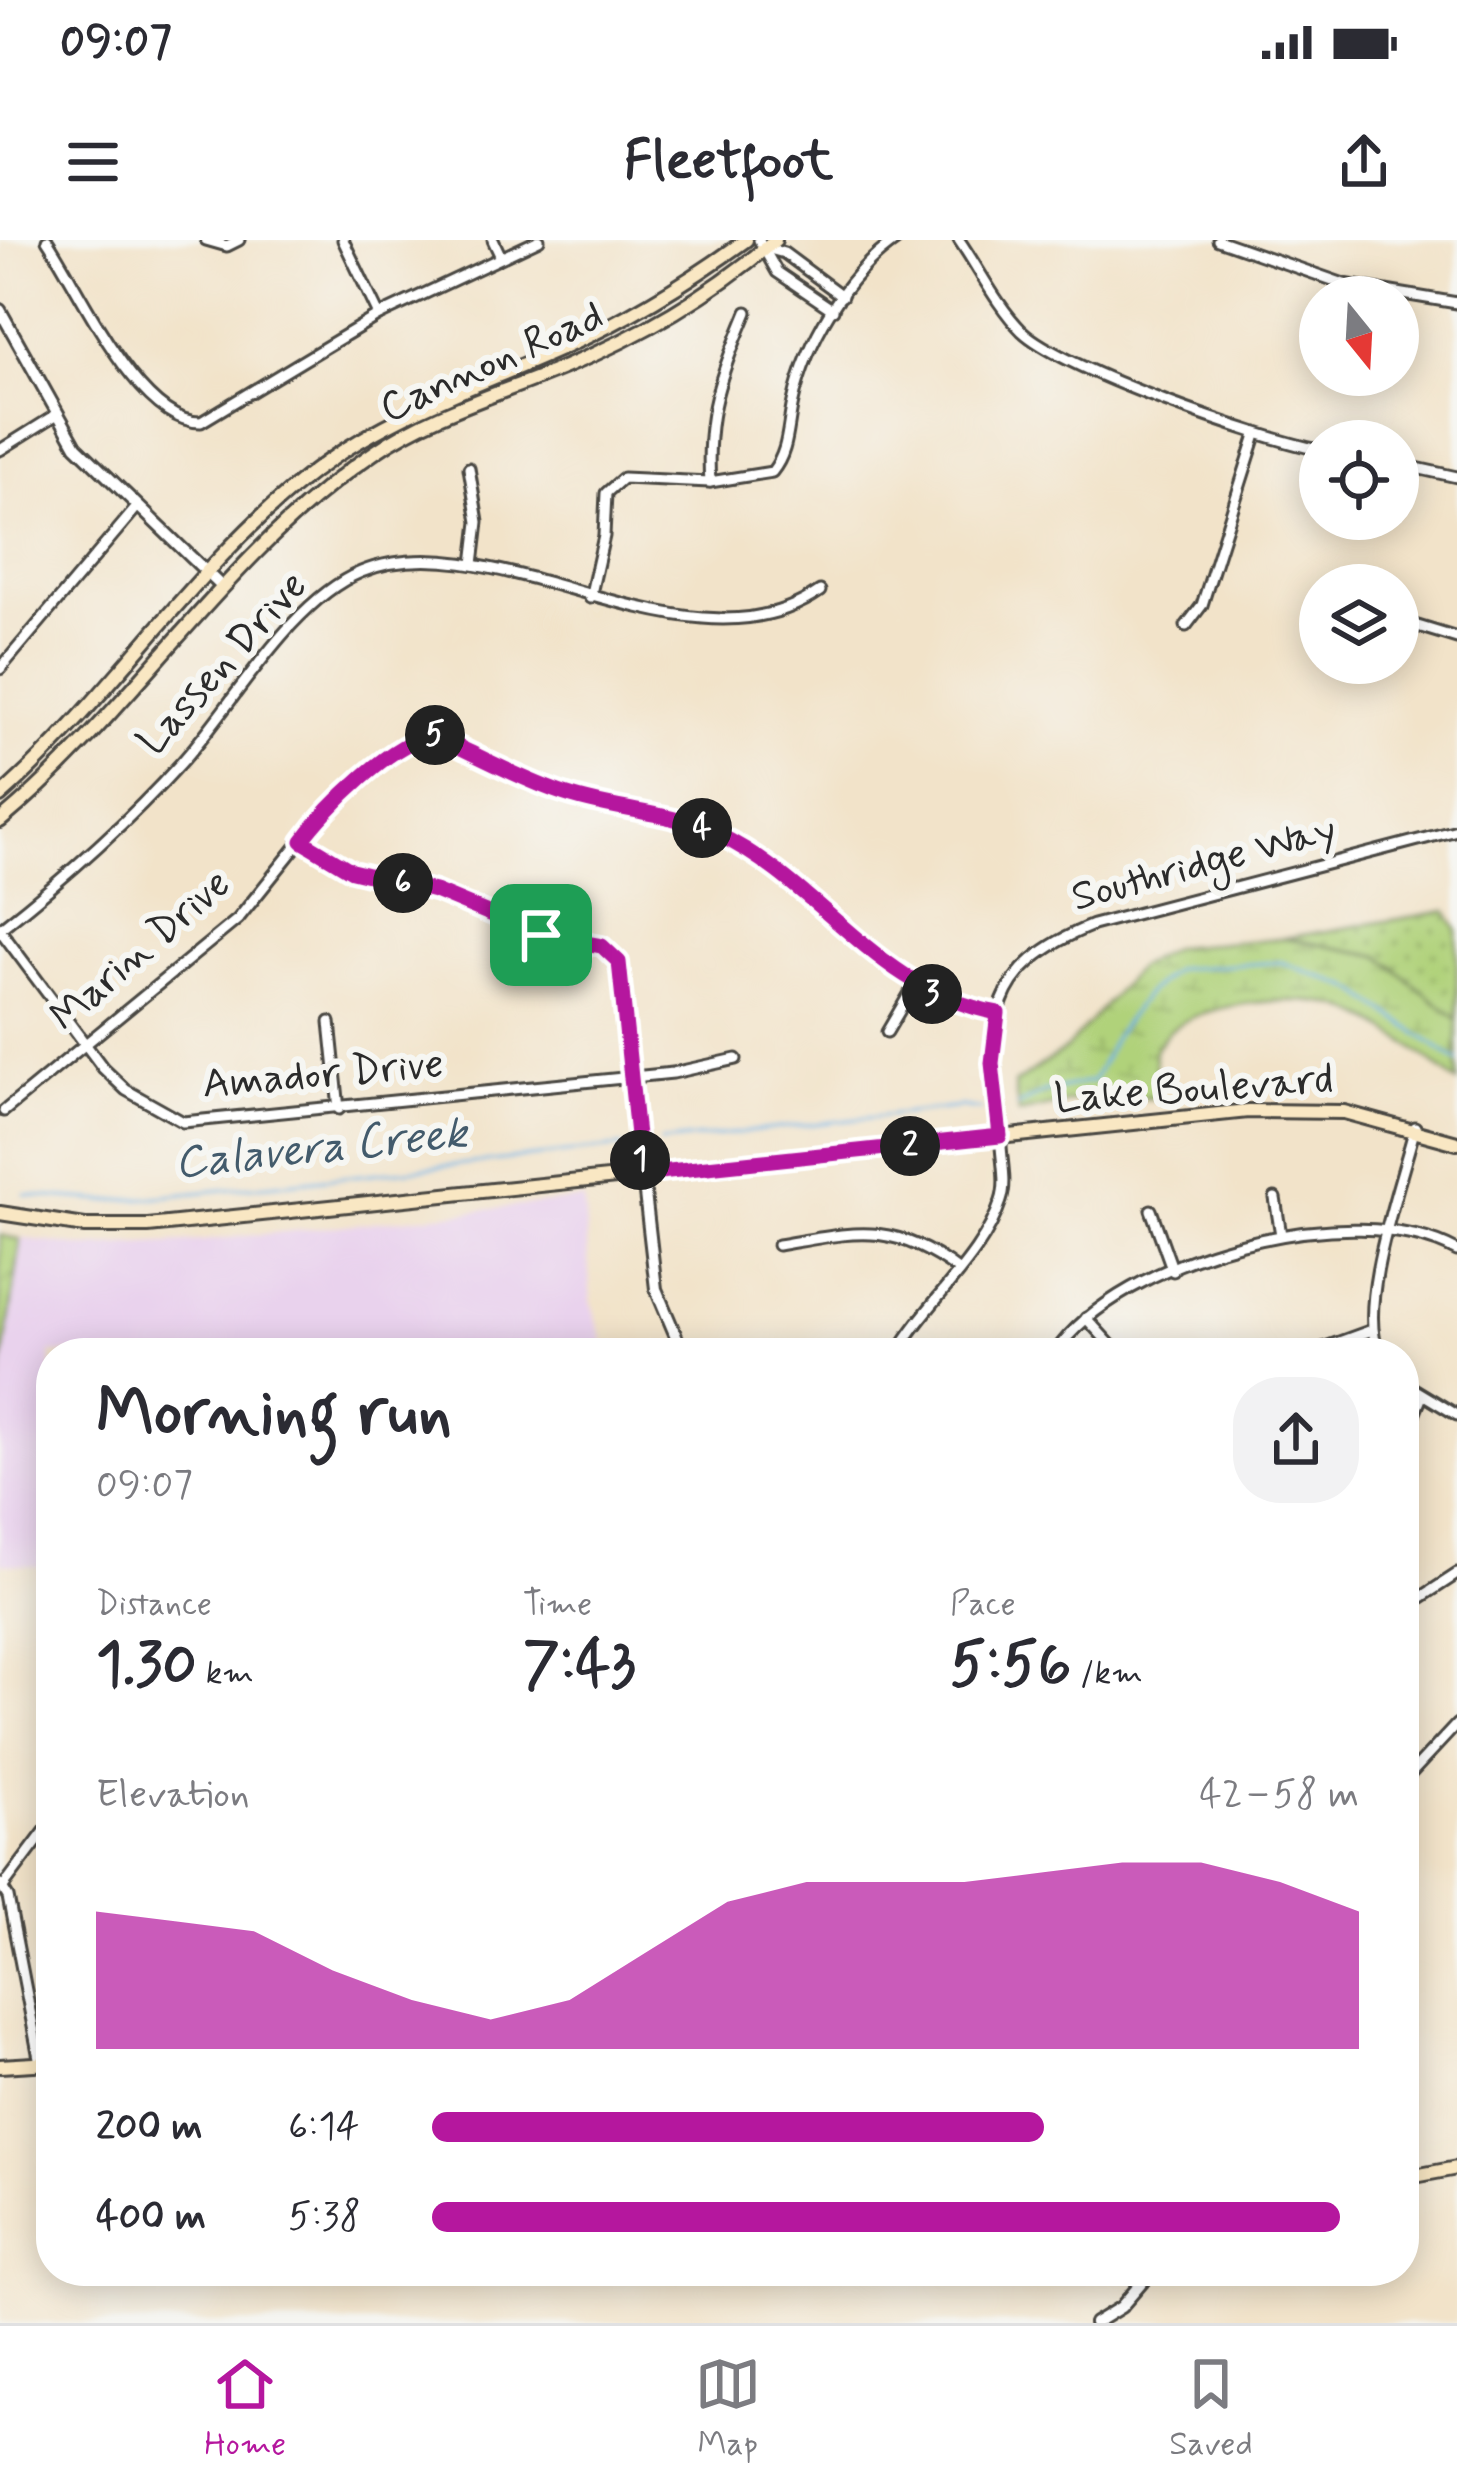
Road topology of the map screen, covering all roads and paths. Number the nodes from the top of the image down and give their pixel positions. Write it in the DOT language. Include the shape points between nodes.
graph roads {
  1 [pos="47,240"];
  2 [pos="206,240"];
  3 [pos="239,240"];
  4 [pos="343,240"];
  5 [pos="493,240"];
  6 [pos="538,240"];
  7 [pos="746,240"];
  8 [pos="896,240"];
  9 [pos="959,240"];
  10 [pos="1218,240"];
  11 [pos="767,242"];
  12 [pos="501,257"];
  13 [pos="842,296"];
  14 [pos="1457,303"];
  15 [pos="0,310"];
  16 [pos="833,310"];
  17 [pos="747,312"];
  18 [pos="379,315"];
  19 [pos="56,415"];
  20 [pos="1256,435"];
  21 [pos="1299,444"];
  22 [pos="0,450"];
  23 [pos="469,468"];
  24 [pos="1419,469"];
  25 [pos="1457,477"];
  26 [pos="710,482"];
  27 [pos="137,507"];
  28 [pos="473,564"];
  29 [pos="207,572"];
  30 [pos="220,585"];
  31 [pos="820,591"];
  32 [pos="590,598"];
  33 [pos="1186,626"];
  34 [pos="1419,626"];
  35 [pos="1457,638"];
  36 [pos="0,669"];
  37 [pos="0,796"];
  38 [pos="0,821"];
  39 [pos="1457,830"];
  40 [pos="302,841"];
  41 [pos="0,929"];
  42 [pos="914,986"];
  43 [pos="998,1013"];
  44 [pos="330,1022"];
  45 [pos="887,1032"];
  46 [pos="86,1045"];
  47 [pos="736,1059"];
  48 [pos="632,1078"];
  49 [pos="634,1098"];
  50 [pos="339,1109"];
  51 [pos="4,1111"];
  52 [pos="1415,1127"];
  53 [pos="1000,1136"];
  54 [pos="1457,1143"];
  55 [pos="641,1174"];
  56 [pos="1275,1198"];
  57 [pos="1151,1210"];
  58 [pos="0,1213"];
  59 [pos="1390,1229"];
  60 [pos="1281,1235"];
  61 [pos="778,1245"];
  62 [pos="1457,1251"];
  63 [pos="958,1270"];
  64 [pos="1173,1271"];
  65 [pos="1086,1318"];
  66 [pos="1372,1330"];
  67 [pos="677,1338"];
  68 [pos="908,1338"];
  69 [pos="1068,1338"];
  70 [pos="1104,1338"];
  71 [pos="1350,1338"];
  72 [pos="1375,1338"];
  73 [pos="1419,1394"];
  74 [pos="1422,1396"];
  75 [pos="1419,1403"];
  76 [pos="1457,1414"];
  77 [pos="1457,1574"];
  78 [pos="1419,1599"];
  79 [pos="1457,1724"];
  80 [pos="1419,1763"];
  81 [pos="36,1842"];
  82 [pos="1,1887"];
  83 [pos="36,2027"];
  84 [pos="36,2064"];
  85 [pos="0,2066"];
  86 [pos="1457,2168"];
  87 [pos="1419,2175"];
  88 [pos="1139,2286"];
  89 [pos="1095,2323"];
  1 -- 18 [label="street" via="130,375 155,403 190,422"];
  2 -- 3 [label="street"];
  4 -- 18 [label="street"];
  5 -- 12 [label="street"];
  6 -- 12 [label="street"];
  7 -- 29 [label="main road, Cannon Road" via="620,322 448,392 367,435 305,478"];
  8 -- 13 [label="street" via="862,266"];
  9 -- 20 [label="street" via="1011,317 1047,350"];
  10 -- 14 [label="street" via="1344,284"];
  11 -- 13 [label="street"];
  11 -- 16 [label="street" via="777,272"];
  11 -- 30 [label="main road, Cannon Road" via="628,338 376,451"];
  12 -- 18 [label="street"];
  13 -- 16 [label="street"];
  15 -- 19 [label="street"];
  16 -- 26 [label="street" via="794,398 784,457 772,472"];
  17 -- 26 [label="street" via="712,397"];
  19 -- 22 [label="street"];
  19 -- 27 [label="street"];
  20 -- 21 [label="street"];
  20 -- 33 [label="street" via="1202,605"];
  23 -- 28 [label="street" via="478,522"];
  24 -- 25 [label="street"];
  26 -- 32 [label="street" via="623,478 606,493"];
  27 -- 29 [label="street"];
  27 -- 36 [label="street"];
  28 -- 32 [label="street, Lassen Drive"];
  28 -- 41 [label="street, Lassen Drive" via="397,561 346,579 316,602 122,826"];
  29 -- 30 [label="street"];
  29 -- 37 [label="main road, Cannon Road" via="100,698"];
  30 -- 38 [label="main road, Cannon Road" via="115,711"];
  31 -- 32 [label="street, Lassen Drive" via="775,613 748,616"];
  34 -- 35 [label="street"];
  39 -- 43 [label="street, Southridge Way" via="1093,925 1027,964"];
  40 -- 42 [label="street, Marin Drive" via="359,781 420,736 434,735 557,792 719,835"];
  40 -- 46 [label="street, Marin Drive" via="238,919"];
  40 -- 48 [label="street" via="352,871 435,891 541,935 602,946 619,962"];
  41 -- 46 [label="street, Amador Drive"];
  42 -- 43 [label="street"];
  42 -- 45 [label="street"];
  43 -- 53 [label="street, Southridge Way"];
  44 -- 50 [label="street"];
  46 -- 50 [label="street, Amador Drive" via="126,1090 183,1121"];
  46 -- 51 [label="street, Marin Drive"];
  47 -- 48 [label="street, Amador Drive"];
  48 -- 49 [label="street"];
  48 -- 50 [label="street, Amador Drive"];
  49 -- 55 [label="street"];
  52 -- 53 [label="main road, Lake Boulevard" via="1310,1108"];
  52 -- 54 [label="main road, Lake Boulevard"];
  52 -- 59 [label="street"];
  53 -- 55 [label="main road, Lake Boulevard"];
  53 -- 63 [label="street, Southridge Way" via="1004,1193"];
  55 -- 58 [label="main road, Lake Boulevard" via="148,1226"];
  55 -- 67 [label="street" via="656,1289"];
  56 -- 60 [label="street"];
  57 -- 64 [label="street"];
  59 -- 60 [label="street"];
  59 -- 62 [label="street"];
  59 -- 66 [label="street"];
  60 -- 64 [label="street"];
  61 -- 63 [label="street" via="883,1232 922,1244"];
  63 -- 68 [label="street, Southridge Way"];
  64 -- 65 [label="street"];
  65 -- 69 [label="street"];
  65 -- 70 [label="street"];
  66 -- 71 [label="street"];
  66 -- 72 [label="street"];
  73 -- 74 [label="street"];
  74 -- 75 [label="street"];
  74 -- 76 [label="street"];
  77 -- 78 [label="street"];
  79 -- 80 [label="street"];
  81 -- 82 [label="street"];
  82 -- 83 [label="street"];
  84 -- 85 [label="main road"];
  86 -- 87 [label="main road"];
  88 -- 89 [label="street"];
}
